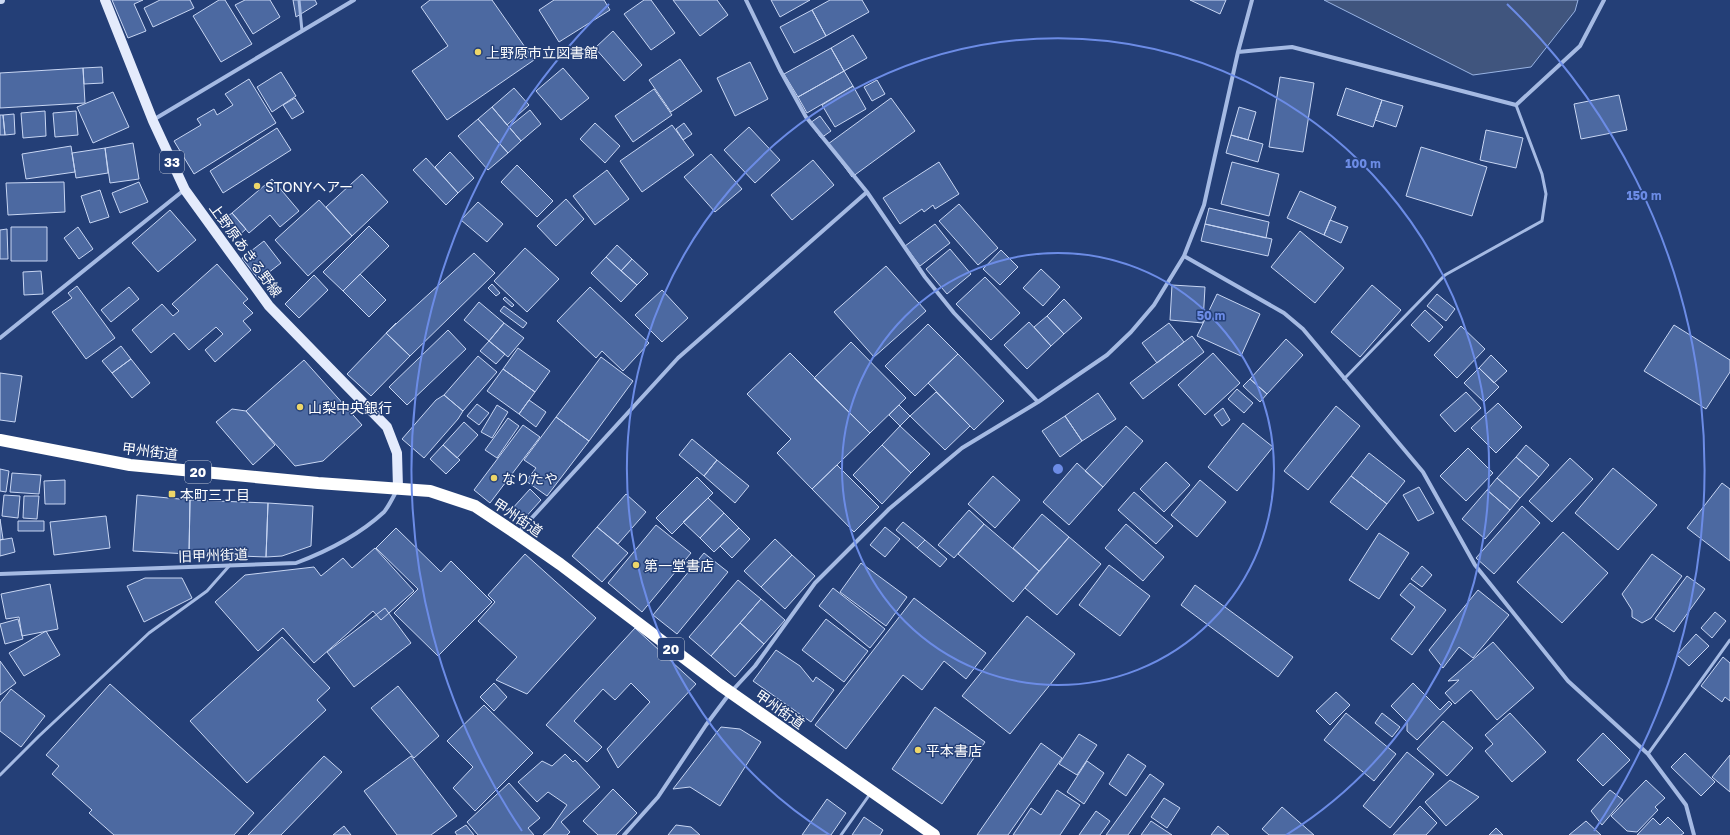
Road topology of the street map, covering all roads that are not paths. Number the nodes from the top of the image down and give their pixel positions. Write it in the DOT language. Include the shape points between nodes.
graph roads {
  1 [pos="105,0"];
  2 [pos="299,0"];
  3 [pos="354,0"];
  4 [pos="746,0"];
  5 [pos="1252,0"];
  6 [pos="1604,0"];
  7 [pos="302,31"];
  8 [pos="1238,52"];
  9 [pos="1516,105"];
  10 [pos="153,121"];
  11 [pos="185,190"];
  12 [pos="867,192"];
  13 [pos="1184,256"];
  14 [pos="0,338"];
  15 [pos="1344,379"];
  16 [pos="1038,402"];
  17 [pos="0,440"];
  18 [pos="398,488"];
  19 [pos="518,534"];
  20 [pos="230,565"];
  21 [pos="0,574"];
  22 [pos="1730,640"];
  23 [pos="730,693"];
  24 [pos="1648,754"];
  25 [pos="0,775"];
  26 [pos="872,791"];
  27 [pos="624,835"];
  28 [pos="841,835"];
  29 [pos="934,835"];
  30 [pos="1694,835"];
  1 -- 10 [label="main road, 上野原あきる野線 / 33"];
  2 -- 7 [label="lane"];
  3 -- 7 [label="street"];
  4 -- 12 [label="street" via="806,117"];
  5 -- 8 [label="street"];
  6 -- 9 [label="street" via="1580,46"];
  7 -- 10 [label="street"];
  8 -- 9 [label="street" via="1292,47"];
  8 -- 13 [label="street" via="1204,205"];
  9 -- 15 [label="lane" via="1542,174 1546,194 1542,221 1445,275"];
  10 -- 11 [label="main road, 上野原あきる野線 / 33"];
  11 -- 14 [label="street"];
  11 -- 18 [label="main road, 上野原あきる野線 / 33" via="269,306 387,426 397,453"];
  12 -- 16 [label="street" via="925,277 954,313"];
  12 -- 19 [label="street" via="678,358"];
  13 -- 15 [label="street" via="1284,313 1303,329"];
  13 -- 16 [label="street" via="1154,305 1131,332 1107,355"];
  15 -- 24 [label="street" via="1423,472 1475,565 1568,681"];
  16 -- 23 [label="street" via="962,448 889,509 815,584 755,666"];
  17 -- 18 [label="highway, 甲州街道 / 20" via="130,465 318,484"];
  18 -- 19 [label="highway, 甲州街道 / 20" via="430,491 475,506"];
  18 -- 20 [label="street, 旧甲州街道" via="385,511 327,551 296,563"];
  19 -- 23 [label="highway, 甲州街道 / 20"];
  20 -- 21 [label="street, 旧甲州街道"];
  20 -- 25 [label="lane" via="207,591 149,633"];
  22 -- 24 [label="lane"];
  23 -- 26 [label="highway, 甲州街道 / 20"];
  23 -- 27 [label="street" via="658,797"];
  24 -- 30 [label="street" via="1686,805"];
  26 -- 28 [label="lane"];
  26 -- 29 [label="highway, 甲州街道 / 20"];
}
